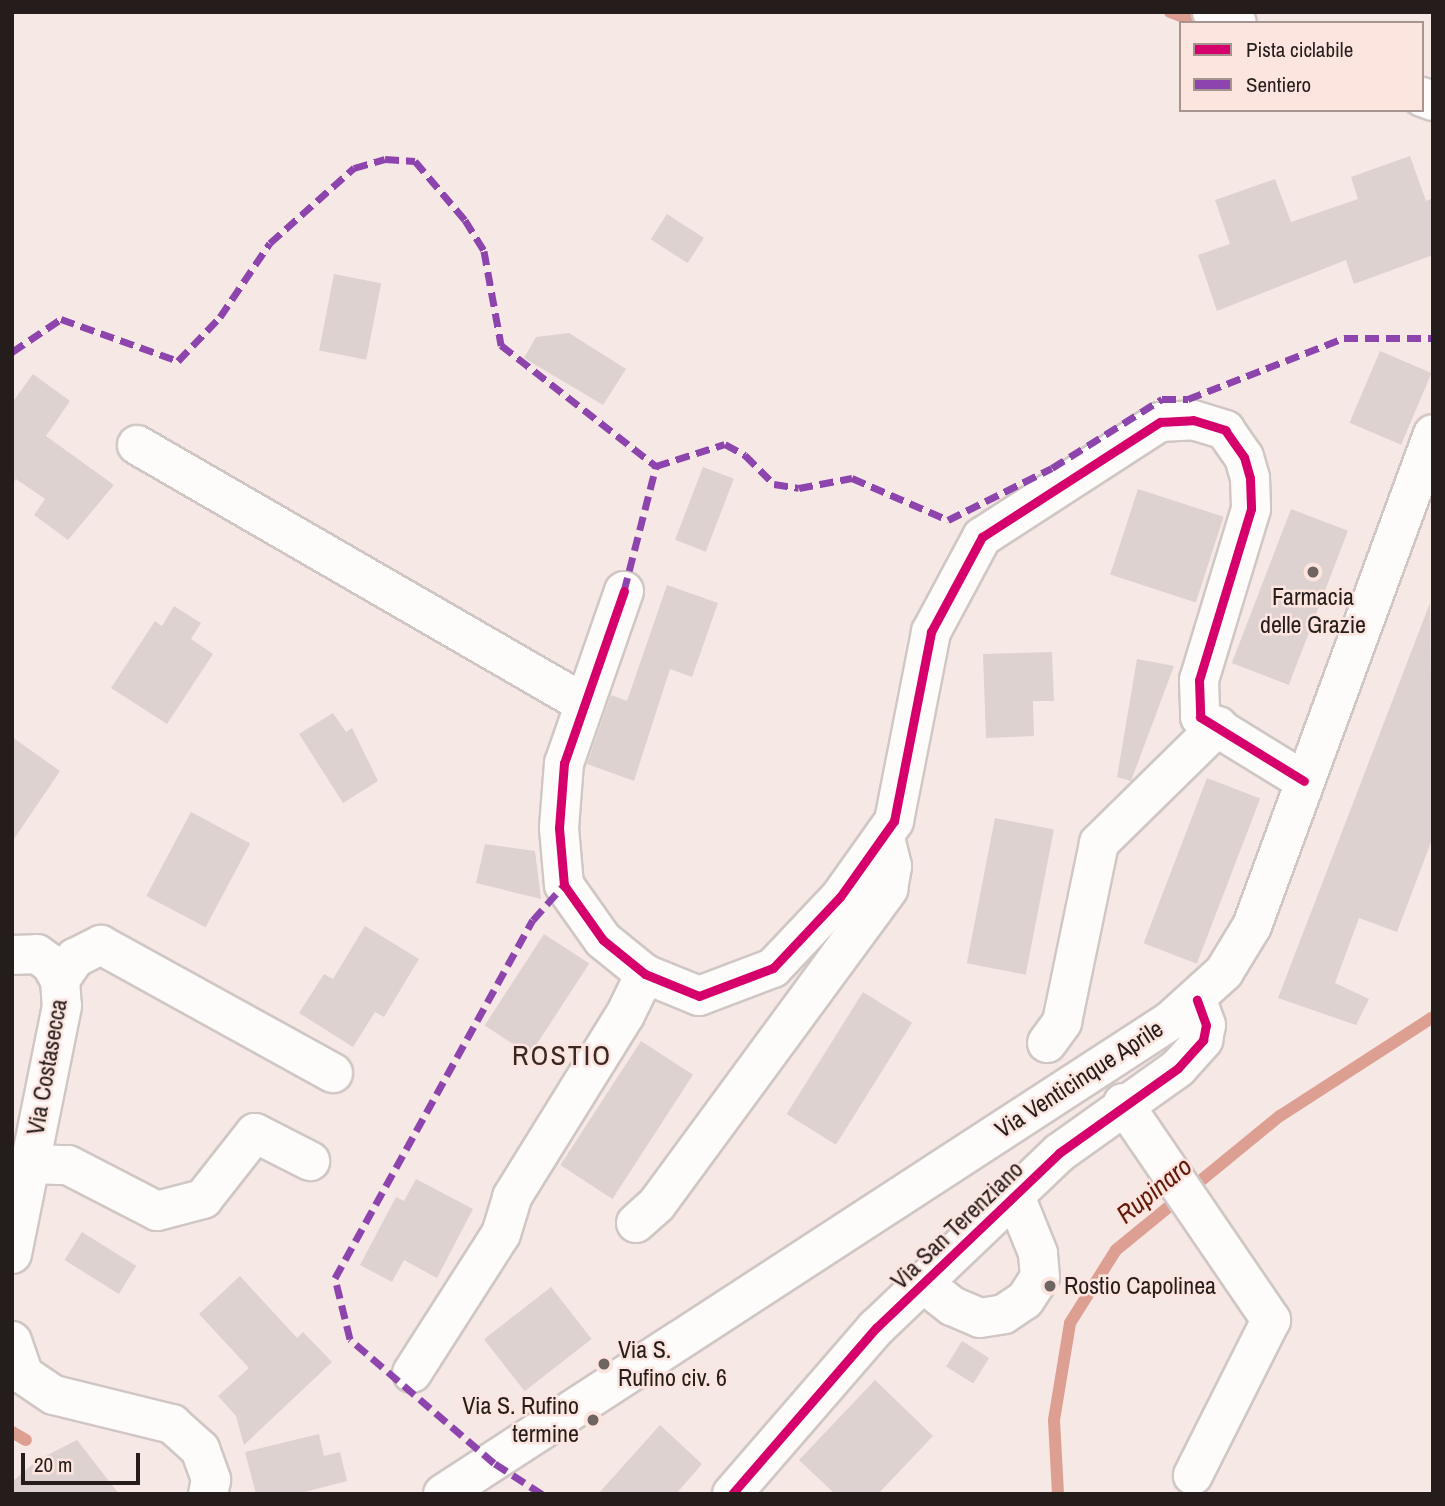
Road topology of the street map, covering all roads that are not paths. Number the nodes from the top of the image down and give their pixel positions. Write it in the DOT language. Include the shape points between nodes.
graph roads {
  1 [pos="1212,12"];
  2 [pos="1232,21"];
  3 [pos="1433,433"];
  4 [pos="137,445"];
  5 [pos="624,591"];
  6 [pos="585,704"];
  7 [pos="1218,726"];
  8 [pos="1304,781"];
  9 [pos="884,835"];
  10 [pos="12,955"];
  11 [pos="645,974"];
  12 [pos="60,980"];
  13 [pos="1197,1000"];
  14 [pos="1047,1044"];
  15 [pos="333,1073"];
  16 [pos="1123,1103"];
  17 [pos="310,1161"];
  18 [pos="30,1164"];
  19 [pos="1015,1196"];
  20 [pos="636,1223"];
  21 [pos="12,1254"];
  22 [pos="924,1284"];
  23 [pos="12,1341"];
  24 [pos="412,1374"];
  25 [pos="1193,1475"];
  26 [pos="208,1494"];
  27 [pos="443,1494"];
  28 [pos="732,1494"];
  1 -- 2 [label="street"];
  3 -- 8 [label="street, Via Venticinque Aprile"];
  4 -- 6 [label="street"];
  5 -- 6 [label="street"];
  6 -- 11 [label="street" via="565,763 559,828 564,885 603,940"];
  7 -- 8 [label="street"];
  7 -- 9 [label="street" via="1200,717 1199,680 1251,509 1250,478 1244,457 1224,430 1193,420 1160,422 982,537 931,632 894,821"];
  7 -- 14 [label="street" via="1099,844 1062,1023"];
  8 -- 13 [label="street, Via Venticinque Aprile" via="1252,926 1224,972"];
  9 -- 11 [label="street" via="840,897 773,968 699,996"];
  9 -- 20 [label="street" via="892,866 888,889 657,1204"];
  10 -- 12 [label="street, Via Costasecca" via="37,954"];
  11 -- 24 [label="street" via="625,1015 512,1197 501,1234"];
  12 -- 15 [label="street" via="75,958 101,945"];
  12 -- 18 [label="street, Via Costasecca" via="62,1006"];
  13 -- 16 [label="street, Via San Terenziano" via="1206,1026 1203,1040 1178,1068"];
  13 -- 27 [label="street, Via Venticinque Aprile"];
  16 -- 19 [label="street, Via San Terenziano"];
  16 -- 25 [label="street" via="1170,1165 1271,1320"];
  17 -- 18 [label="street" via="255,1133 203,1199 158,1211 68,1165"];
  18 -- 21 [label="street, Via Costasecca"];
  19 -- 22 [label="street, Via San Terenziano"];
  19 -- 22 [label="street" via="1041,1277 1025,1300 1004,1314 980,1318 952,1306"];
  22 -- 28 [label="street, Via San Terenziano" via="876,1328"];
  23 -- 26 [label="street" via="24,1375 54,1395 172,1424 200,1449 211,1479"];
}
